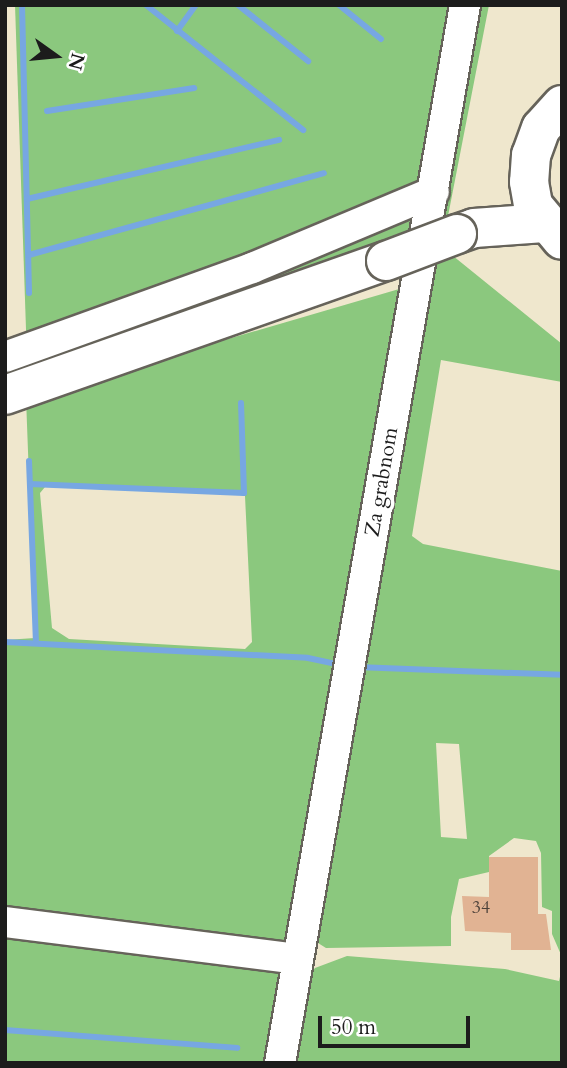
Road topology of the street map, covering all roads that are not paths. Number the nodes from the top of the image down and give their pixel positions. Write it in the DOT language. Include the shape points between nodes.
graph roads {
  1 [pos="465,5"];
  2 [pos="562,105"];
  3 [pos="529,182"];
  4 [pos="434,192"];
  5 [pos="465,231"];
  6 [pos="553,231"];
  7 [pos="5,357"];
  8 [pos="5,395"];
  9 [pos="5,922"];
  10 [pos="298,959"];
  11 [pos="280,1063"];
  1 -- 4 [label="street, Za grabnom"];
  2 -- 3 [label="main road" via="541,128 531,155"];
  3 -- 5 [label="main road"];
  3 -- 6 [label="main road" via="533,205"];
  4 -- 7 [label="street" via="252,268"];
  4 -- 10 [label="street, Za grabnom"];
  5 -- 6 [label="main road"];
  5 -- 8 [label="main road, bridge"];
  9 -- 10 [label="street"];
  10 -- 11 [label="street, Za grabnom"];
}
